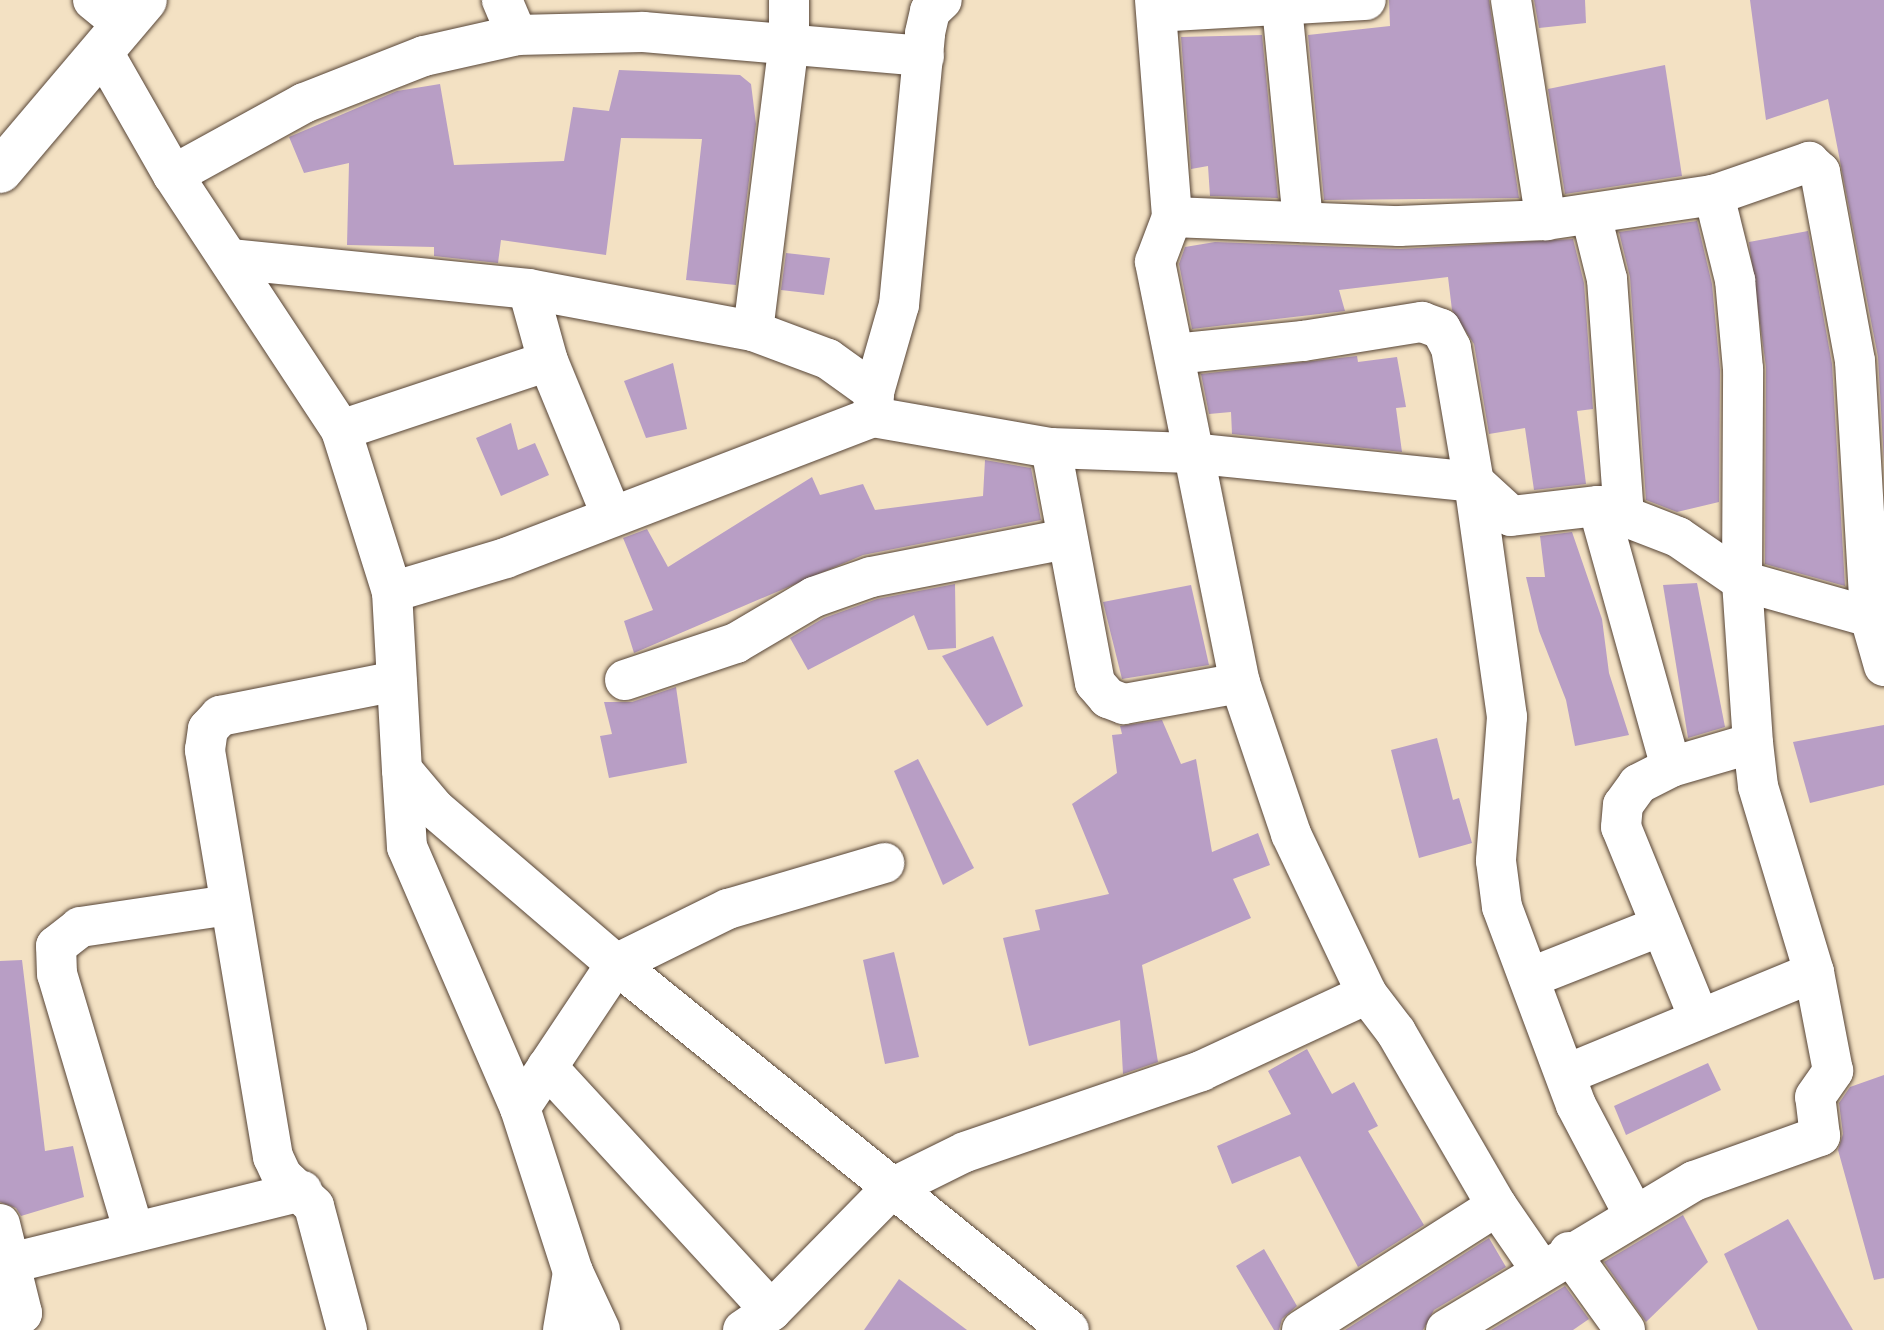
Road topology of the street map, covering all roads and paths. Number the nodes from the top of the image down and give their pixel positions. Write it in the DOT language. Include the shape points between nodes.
graph roads {
  1 [pos="789,0"];
  2 [pos="942,0"];
  3 [pos="1366,0"];
  4 [pos="1511,0"];
  5 [pos="1262,5"];
  6 [pos="1156,6"];
  7 [pos="644,16"];
  8 [pos="509,17"];
  9 [pos="117,20"];
  10 [pos="789,42"];
  11 [pos="924,56"];
  12 [pos="0,171"];
  13 [pos="173,175"];
  14 [pos="1714,195"];
  15 [pos="1591,215"];
  16 [pos="1172,217"];
  17 [pos="1546,220"];
  18 [pos="1303,222"];
  19 [pos="230,259"];
  20 [pos="528,289"];
  21 [pos="753,331"];
  22 [pos="1174,354"];
  23 [pos="548,361"];
  24 [pos="874,404"];
  25 [pos="341,430"];
  26 [pos="1051,448"];
  27 [pos="1190,453"];
  28 [pos="1474,482"];
  29 [pos="1611,511"];
  30 [pos="611,514"];
  31 [pos="1066,539"];
  32 [pos="1742,581"];
  33 [pos="392,592"];
  34 [pos="1877,619"];
  35 [pos="1884,666"];
  36 [pos="625,680"];
  37 [pos="397,681"];
  38 [pos="1240,683"];
  39 [pos="1753,743"];
  40 [pos="1671,767"];
  41 [pos="402,770"];
  42 [pos="884,863"];
  43 [pos="229,905"];
  44 [pos="1661,926"];
  45 [pos="616,964"];
  46 [pos="1814,972"];
  47 [pos="1529,978"];
  48 [pos="1367,994"];
  49 [pos="1699,1018"];
  50 [pos="547,1067"];
  51 [pos="1567,1074"];
  52 [pos="520,1108"];
  53 [pos="892,1188"];
  54 [pos="302,1191"];
  55 [pos="1497,1206"];
  56 [pos="1634,1215"];
  57 [pos="0,1224"];
  58 [pos="134,1232"];
  59 [pos="1555,1261"];
  60 [pos="11,1263"];
  61 [pos="573,1272"];
  62 [pos="16,1320"];
  63 [pos="757,1320"];
  64 [pos="338,1328"];
  65 [pos="1454,1328"];
  66 [pos="563,1330"];
  67 [pos="600,1330"];
  68 [pos="1069,1330"];
  69 [pos="1302,1330"];
  70 [pos="1625,1330"];
  1 -- 10 [label="street"];
  2 -- 11 [label="street" via="930,11"];
  3 -- 5 [label="street"];
  4 -- 17 [label="street"];
  5 -- 6 [label="street"];
  5 -- 18 [label="street"];
  6 -- 16 [label="street"];
  7 -- 8 [label="street"];
  7 -- 10 [label="street"];
  8 -- 13 [label="street" via="304,103"];
  9 -- 12 [label="street"];
  9 -- 13 [label="street"];
  10 -- 11 [label="street"];
  10 -- 21 [label="street"];
  11 -- 24 [label="street" via="899,305"];
  13 -- 19 [label="street"];
  14 -- 15 [label="street"];
  14 -- 32 [label="street" via="1735,280 1743,369"];
  14 -- 34 [label="street" via="1809,162 1820,172 1855,361"];
  15 -- 17 [label="street"];
  15 -- 29 [label="street" via="1607,279"];
  16 -- 18 [label="street"];
  16 -- 22 [label="street" via="1155,262"];
  17 -- 18 [label="street" via="1399,226"];
  19 -- 20 [label="street"];
  19 -- 25 [label="street"];
  20 -- 21 [label="street"];
  20 -- 23 [label="street"];
  21 -- 24 [label="street" via="828,359"];
  22 -- 27 [label="street"];
  22 -- 28 [label="street" via="1422,322 1441,329 1451,348"];
  23 -- 25 [label="street"];
  23 -- 30 [label="street"];
  24 -- 26 [label="street"];
  24 -- 30 [label="street"];
  25 -- 33 [label="street"];
  26 -- 27 [label="street"];
  26 -- 31 [label="street"];
  27 -- 28 [label="street"];
  27 -- 38 [label="street"];
  28 -- 29 [label="street" via="1511,516"];
  28 -- 47 [label="street" via="1507,717 1496,861 1502,907"];
  29 -- 32 [label="street" via="1678,537"];
  29 -- 40 [label="street"];
  30 -- 33 [label="street" via="506,558"];
  31 -- 36 [label="street" via="871,577 814,597 736,643"];
  31 -- 38 [label="street" via="1095,683 1108,698 1124,704"];
  32 -- 34 [label="street"];
  32 -- 39 [label="street"];
  33 -- 37 [label="street"];
  34 -- 35 [label="street"];
  37 -- 41 [label="street"];
  37 -- 43 [label="street" via="220,716 208,729 205,750"];
  38 -- 48 [label="street" via="1291,834"];
  39 -- 40 [label="street"];
  39 -- 46 [label="street" via="1758,786"];
  40 -- 44 [label="street" via="1638,784 1623,805 1621,827"];
  41 -- 45 [label="street" via="435,809"];
  41 -- 52 [label="street" via="407,847"];
  42 -- 45 [label="street" via="728,909"];
  43 -- 54 [label="street" via="273,1157 282,1176"];
  43 -- 58 [label="street" via="80,927 56,946 57,974"];
  44 -- 47 [label="street"];
  44 -- 49 [label="street"];
  45 -- 50 [label="street"];
  45 -- 53 [label="street"];
  46 -- 49 [label="street"];
  46 -- 56 [label="street" via="1833,1071 1815,1097 1820,1136 1694,1181"];
  47 -- 51 [label="street"];
  48 -- 53 [label="street" via="1201,1071 965,1152"];
  48 -- 55 [label="street" via="1396,1032"];
  49 -- 51 [label="street"];
  50 -- 52 [label="street"];
  50 -- 63 [label="street"];
  51 -- 56 [label="street" via="1576,1105"];
  52 -- 61 [label="street"];
  53 -- 63 [label="street"];
  53 -- 68 [label="street"];
  54 -- 58 [label="street"];
  54 -- 64 [label="street" via="314,1206"];
  55 -- 59 [label="street"];
  55 -- 69 [label="street"];
  56 -- 59 [label="street"];
  57 -- 60 [label="street"];
  58 -- 60 [label="street"];
  59 -- 65 [label="street"];
  59 -- 70 [label="street"];
  60 -- 62 [label="street"];
  61 -- 66 [label="street"];
  61 -- 67 [label="street"];
}
